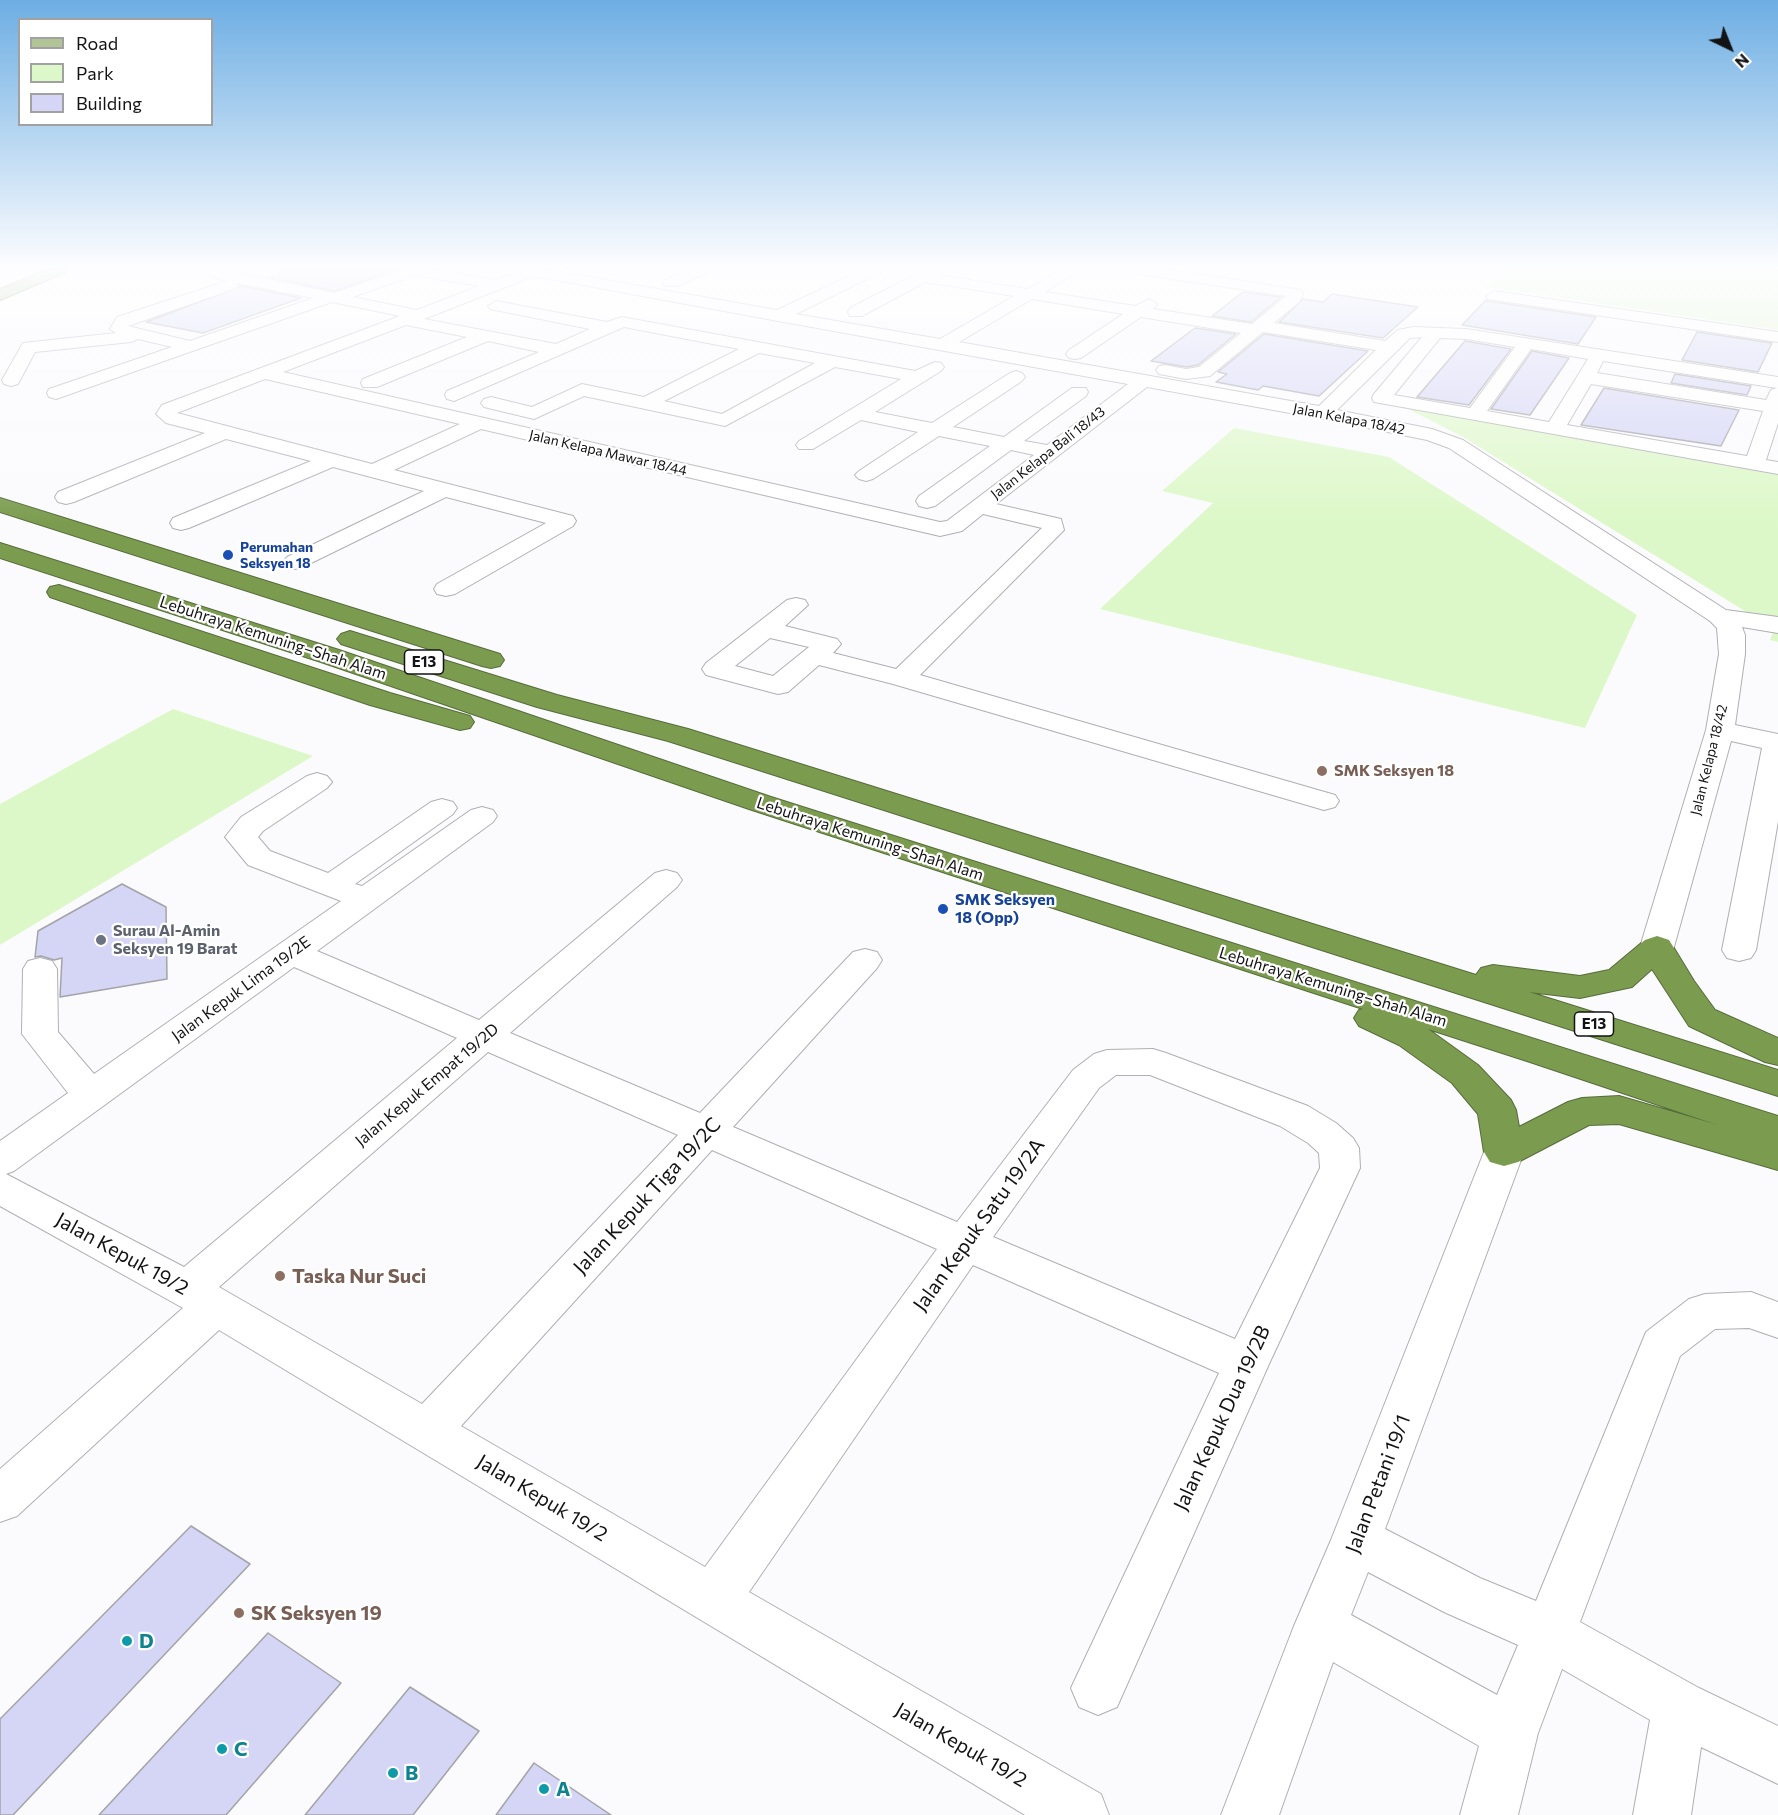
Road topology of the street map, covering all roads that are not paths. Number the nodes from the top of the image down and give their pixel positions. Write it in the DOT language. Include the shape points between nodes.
graph roads {
  1 [pos="25,354"];
  2 [pos="170,354"];
  3 [pos="318,354"];
  4 [pos="351,354"];
  5 [pos="442,354"];
  6 [pos="549,354"];
  7 [pos="744,354"];
  8 [pos="793,354"];
  9 [pos="991,354"];
  10 [pos="1076,354"];
  11 [pos="1226,354"];
  12 [pos="1382,354"];
  13 [pos="1418,354"];
  14 [pos="1519,354"];
  15 [pos="1596,354"];
  16 [pos="1655,354"];
  17 [pos="339,360"];
  18 [pos="832,361"];
  19 [pos="1649,362"];
  20 [pos="259,365"];
  21 [pos="1016,377"];
  22 [pos="11,380"];
  23 [pos="1143,381"];
  24 [pos="370,383"];
  25 [pos="1778,383"];
  26 [pos="1079,392"];
  27 [pos="56,393"];
  28 [pos="1776,400"];
  29 [pos="646,403"];
  30 [pos="1323,413"];
  31 [pos="858,414"];
  32 [pos="1475,414"];
  33 [pos="479,423"];
  34 [pos="1555,428"];
  35 [pos="936,429"];
  36 [pos="226,432"];
  37 [pos="1007,444"];
  38 [pos="806,445"];
  39 [pos="1050,452"];
  40 [pos="332,460"];
  41 [pos="1755,464"];
  42 [pos="1778,468"];
  43 [pos="375,471"];
  44 [pos="866,475"];
  45 [pos="446,489"];
  46 [pos="66,497"];
  47 [pos="927,501"];
  48 [pos="0,506"];
  49 [pos="979,507"];
  50 [pos="180,523"];
  51 [pos="954,526"];
  52 [pos="0,530"];
  53 [pos="0,550"];
  54 [pos="295,562"];
  55 [pos="0,572"];
  56 [pos="446,589"];
  57 [pos="796,605"];
  58 [pos="1719,616"];
  59 [pos="1778,625"];
  60 [pos="766,629"];
  61 [pos="814,656"];
  62 [pos="902,678"];
  63 [pos="1720,730"];
  64 [pos="678,735"];
  65 [pos="1778,743"];
  66 [pos="317,782"];
  67 [pos="1324,801"];
  68 [pos="760,803"];
  69 [pos="442,808"];
  70 [pos="482,816"];
  71 [pos="666,880"];
  72 [pos="331,886"];
  73 [pos="366,899"];
  74 [pos="1657,947"];
  75 [pos="1739,950"];
  76 [pos="292,952"];
  77 [pos="1236,957"];
  78 [pos="865,960"];
  79 [pos="1411,965"];
  80 [pos="40,969"];
  81 [pos="484,1035"];
  82 [pos="1778,1053"];
  83 [pos="1778,1083"];
  84 [pos="91,1096"];
  85 [pos="1778,1130"];
  86 [pos="708,1132"];
  87 [pos="1339,1148"];
  88 [pos="1504,1152"];
  89 [pos="1778,1156"];
  90 [pos="0,1161"];
  91 [pos="0,1187"];
  92 [pos="965,1243"];
  93 [pos="201,1298"];
  94 [pos="1778,1320"];
  95 [pos="1246,1364"];
  96 [pos="427,1431"];
  97 [pos="0,1500"];
  98 [pos="1356,1540"];
  99 [pos="713,1599"];
  100 [pos="1320,1626"];
  101 [pos="1549,1633"];
  102 [pos="1098,1688"];
  103 [pos="1680,1707"];
  104 [pos="1510,1733"];
  105 [pos="1778,1756"];
  106 [pos="1080,1815"];
  107 [pos="1250,1815"];
  108 [pos="1489,1815"];
  109 [pos="1662,1815"];
  1 -- 22 [label="street"];
  2 -- 27 [label="street"];
  3 -- 20 [label="street" via="288,364"];
  4 -- 17 [label="street"];
  5 -- 24 [label="street"];
  6 -- 29 [label="street" via="462,392 534,413 582,390"];
  7 -- 29 [label="street"];
  8 -- 18 [label="street"];
  9 -- 23 [label="street, Jalan Kelapa 18/42"];
  10 -- 11 [label="street" via="1195,374 1204,372"];
  12 -- 30 [label="street"];
  13 -- 32 [label="street" via="1382,398"];
  14 -- 32 [label="street"];
  15 -- 19 [label="street"];
  16 -- 19 [label="street"];
  18 -- 29 [label="street" via="725,420"];
  18 -- 31 [label="street" via="864,367 880,357 935,367"];
  19 -- 25 [label="street"];
  20 -- 33 [label="street, Jalan Kelapa Mawar 18/44"];
  20 -- 36 [label="street" via="169,409 166,414"];
  21 -- 35 [label="street"];
  23 -- 30 [label="street, Jalan Kelapa 18/42"];
  23 -- 39 [label="street, Jalan Kelapa Bali 18/43"];
  26 -- 37 [label="street"];
  28 -- 34 [label="street" via="1590,370"];
  28 -- 41 [label="street"];
  30 -- 58 [label="street, Jalan Kelapa 18/42" via="1432,435 1456,444"];
  31 -- 35 [label="street"];
  31 -- 38 [label="street"];
  32 -- 34 [label="street"];
  33 -- 43 [label="street"];
  33 -- 51 [label="street, Jalan Kelapa Mawar 18/44" via="940,529"];
  34 -- 41 [label="street"];
  35 -- 37 [label="street"];
  35 -- 44 [label="street"];
  36 -- 40 [label="street"];
  36 -- 46 [label="street"];
  37 -- 39 [label="street"];
  37 -- 47 [label="street"];
  39 -- 49 [label="street, Jalan Kelapa Bali 18/43"];
  40 -- 43 [label="street"];
  40 -- 50 [label="street"];
  41 -- 42 [label="street"];
  43 -- 45 [label="street"];
  45 -- 54 [label="street"];
  45 -- 56 [label="street" via="564,521"];
  48 -- 64 [label="highway" via="584,690"];
  49 -- 51 [label="street, Jalan Kelapa Bali 18/43"];
  49 -- 62 [label="street" via="1053,524 1053,530"];
  52 -- 64 [label="highway, Lebuhraya Kemuning–Shah Alam / E13" via="547,701"];
  53 -- 68 [label="highway, Lebuhraya Kemuning–Shah Alam / E13" via="330,656"];
  55 -- 68 [label="highway" via="380,699"];
  57 -- 60 [label="street"];
  58 -- 59 [label="street"];
  58 -- 63 [label="street, Jalan Kelapa 18/42" via="1732,634"];
  60 -- 61 [label="street" via="828,644"];
  60 -- 61 [label="street" via="715,669 778,686"];
  61 -- 62 [label="street"];
  62 -- 67 [label="street"];
  63 -- 65 [label="street"];
  63 -- 74 [label="street, Jalan Kelapa 18/42"];
  64 -- 79 [label="highway, Lebuhraya Kemuning–Shah Alam / E13"];
  65 -- 75 [label="street"];
  66 -- 72 [label="street" via="252,824 241,837 259,858"];
  68 -- 77 [label="highway, Lebuhraya Kemuning–Shah Alam / E13"];
  69 -- 72 [label="street"];
  70 -- 73 [label="street, Jalan Kepuk Lima 19/2E"];
  71 -- 81 [label="street, Jalan Kepuk Empat 19/2D"];
  72 -- 73 [label="street"];
  73 -- 76 [label="street, Jalan Kepuk Lima 19/2E"];
  74 -- 79 [label="highway" via="1620,979 1580,987"];
  74 -- 82 [label="highway" via="1678,986 1702,1018"];
  76 -- 81 [label="street"];
  76 -- 84 [label="street, Jalan Kepuk Lima 19/2E"];
  77 -- 85 [label="highway, Lebuhraya Kemuning–Shah Alam / E13"];
  77 -- 88 [label="highway" via="1412,1036 1465,1074 1497,1110"];
  78 -- 86 [label="street, Jalan Kepuk Tiga 19/2C"];
  79 -- 83 [label="highway, Lebuhraya Kemuning–Shah Alam / E13"];
  80 -- 84 [label="street" via="40,1034"];
  81 -- 86 [label="street"];
  81 -- 93 [label="street, Jalan Kepuk Empat 19/2D"];
  84 -- 90 [label="street, Jalan Kepuk Lima 19/2E"];
  86 -- 92 [label="street"];
  86 -- 96 [label="street, Jalan Kepuk Tiga 19/2C"];
  87 -- 92 [label="street, Jalan Kepuk Satu 19/2A" via="1294,1116 1153,1062 1107,1064 1086,1079"];
  87 -- 95 [label="street, Jalan Kepuk Dua 19/2B" via="1340,1168"];
  88 -- 89 [label="highway" via="1582,1112 1618,1110"];
  88 -- 98 [label="street, Jalan Petani 19/1"];
  91 -- 93 [label="street, Jalan Kepuk 19/2"];
  92 -- 95 [label="street"];
  92 -- 99 [label="street, Jalan Kepuk Satu 19/2A"];
  93 -- 96 [label="street, Jalan Kepuk 19/2"];
  93 -- 97 [label="street, Jalan Kepuk Empat 19/2D"];
  94 -- 101 [label="street" via="1751,1310 1705,1312 1662,1345"];
  95 -- 102 [label="street, Jalan Kepuk Dua 19/2B"];
  96 -- 99 [label="street, Jalan Kepuk 19/2"];
  98 -- 100 [label="street, Jalan Petani 19/1"];
  98 -- 101 [label="street" via="1462,1595"];
  99 -- 106 [label="street, Jalan Kepuk 19/2"];
  100 -- 104 [label="street"];
  100 -- 107 [label="street, Jalan Petani 19/1"];
  101 -- 103 [label="street"];
  101 -- 104 [label="street"];
  103 -- 105 [label="street"];
  103 -- 109 [label="street"];
  104 -- 108 [label="street"];
}
